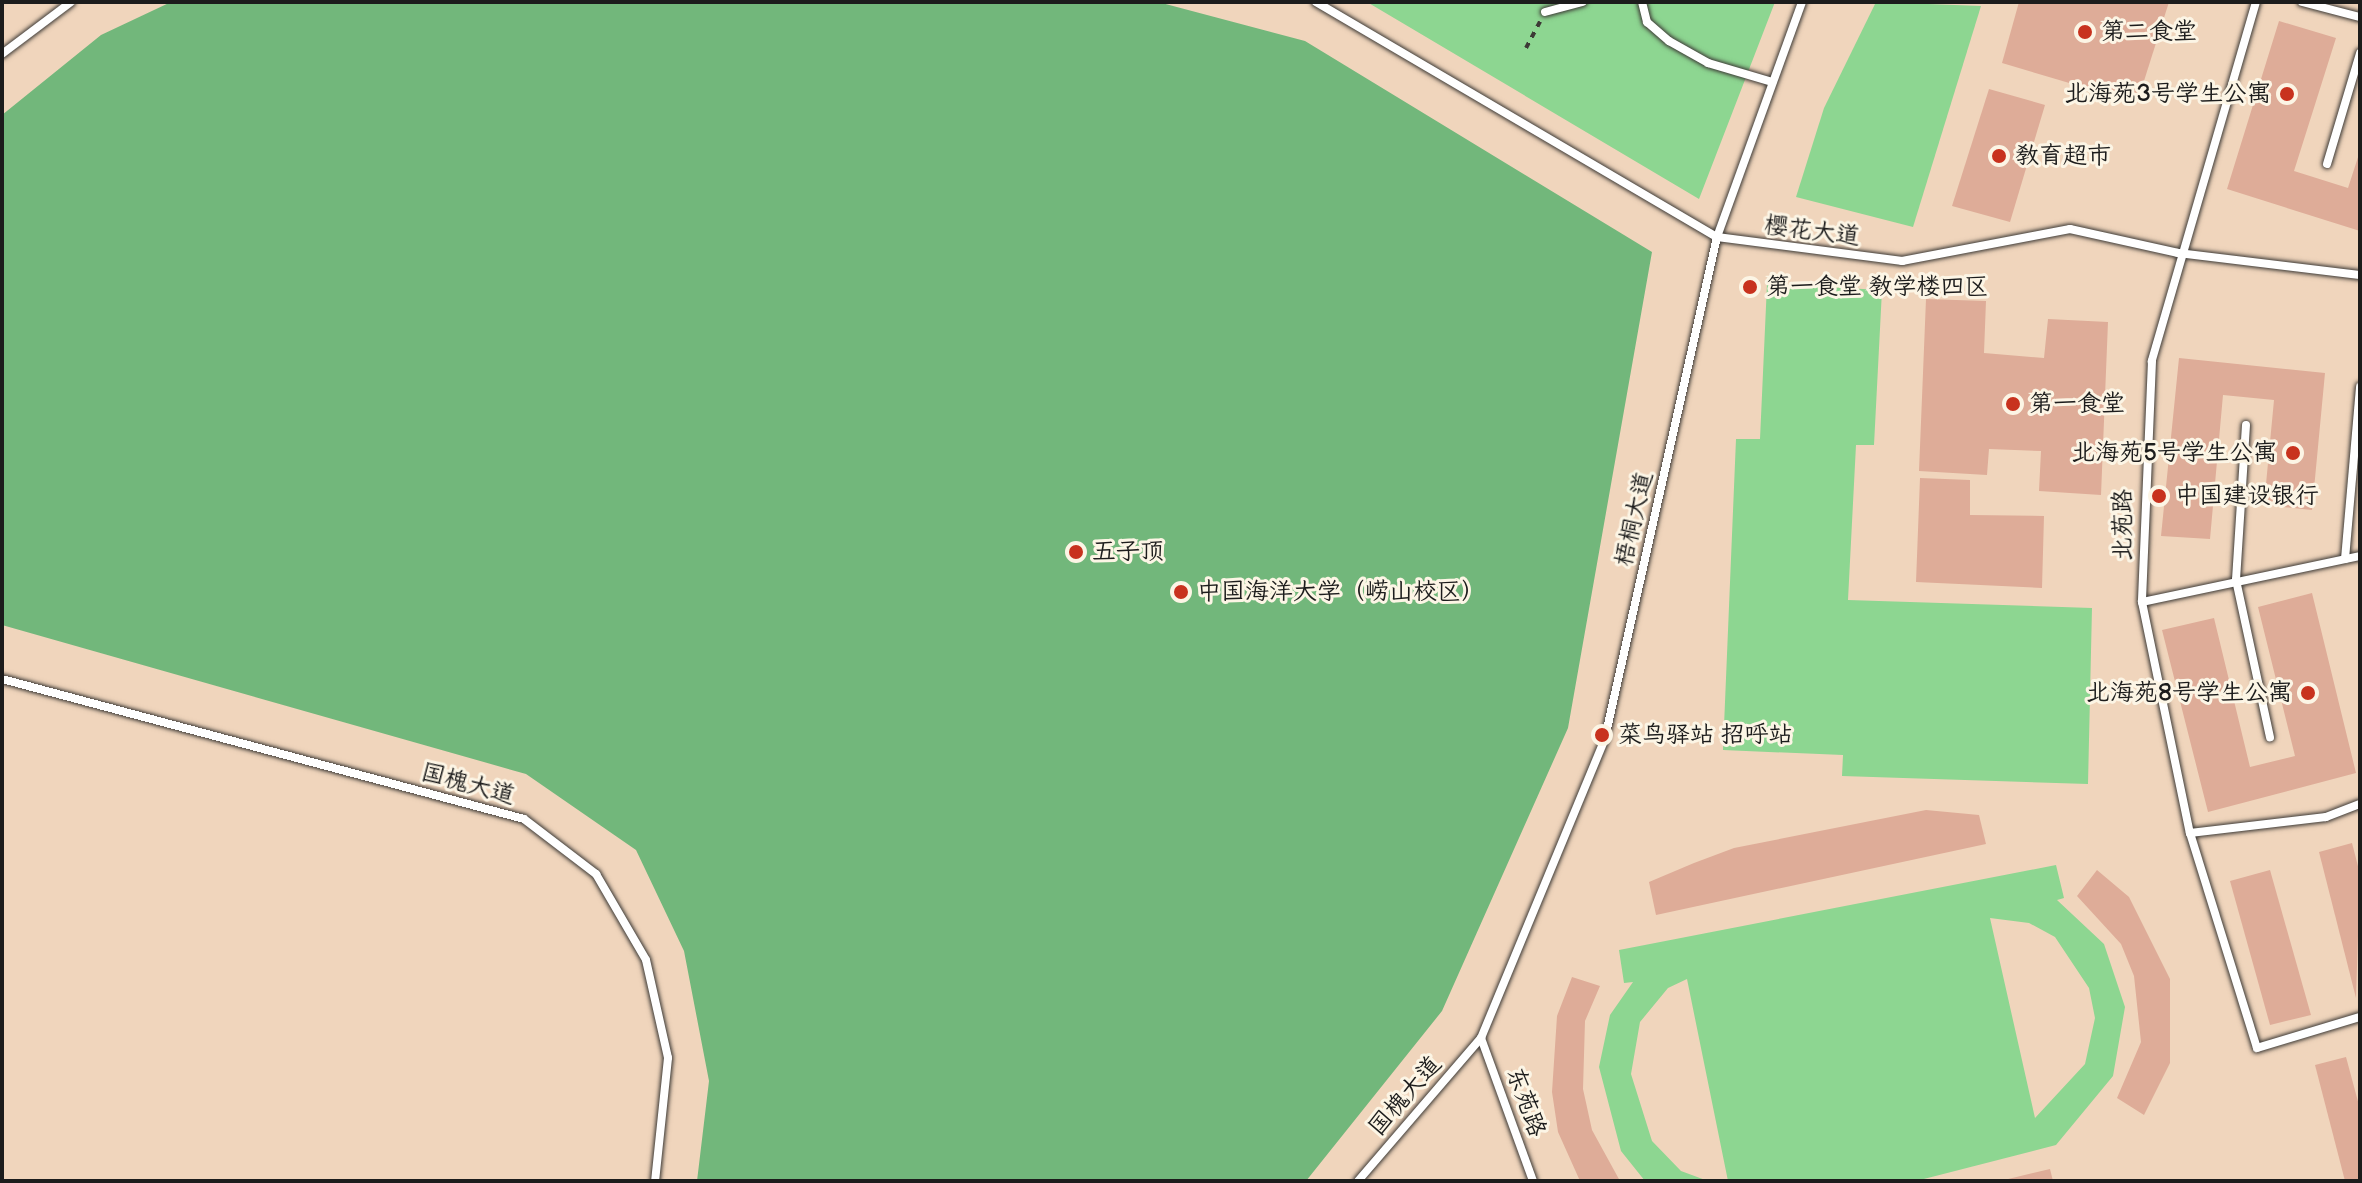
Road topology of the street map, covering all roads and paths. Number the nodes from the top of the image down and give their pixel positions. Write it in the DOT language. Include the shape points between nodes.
graph roads {
  1 [pos="71,2"];
  2 [pos="1316,2"];
  3 [pos="1583,2"];
  4 [pos="1642,2"];
  5 [pos="1802,2"];
  6 [pos="2256,2"];
  7 [pos="2302,2"];
  8 [pos="1545,12"];
  9 [pos="2360,17"];
  10 [pos="2360,53"];
  11 [pos="2,54"];
  12 [pos="1772,82"];
  13 [pos="2327,164"];
  14 [pos="1717,237"];
  15 [pos="2178,253"];
  16 [pos="2360,275"];
  17 [pos="2360,387"];
  18 [pos="2246,425"];
  19 [pos="2360,556"];
  20 [pos="2345,559"];
  21 [pos="2236,580"];
  22 [pos="2142,602"];
  23 [pos="2,679"];
  24 [pos="2270,737"];
  25 [pos="2360,804"];
  26 [pos="2190,833"];
  27 [pos="2360,1017"];
  28 [pos="1481,1038"];
  29 [pos="655,1181"];
  30 [pos="1358,1181"];
  31 [pos="1533,1181"];
  1 -- 11 [label="lane"];
  2 -- 14 [label="lane, 樱花大道"];
  3 -- 8 [label="lane"];
  4 -- 12 [label="lane" via="1647,22 1669,41 1708,63"];
  5 -- 12 [label="lane, 梧桐大道"];
  6 -- 15 [label="lane, 北苑路"];
  7 -- 9 [label="lane"];
  10 -- 13 [label="lane"];
  12 -- 14 [label="lane, 梧桐大道"];
  14 -- 15 [label="lane, 樱花大道" via="1902,261 2070,229"];
  14 -- 28 [label="lane, 梧桐大道" via="1605,738"];
  15 -- 16 [label="lane, 樱花大道"];
  15 -- 22 [label="lane, 北苑路" via="2152,361"];
  17 -- 20 [label="lane"];
  18 -- 21 [label="lane"];
  19 -- 20 [label="lane"];
  20 -- 21 [label="lane"];
  21 -- 22 [label="lane"];
  21 -- 24 [label="lane"];
  22 -- 26 [label="lane, 北苑路"];
  23 -- 29 [label="lane, 国槐大道" via="524,819 596,874 646,960 668,1058"];
  25 -- 26 [label="lane" via="2326,817"];
  26 -- 27 [label="lane, 北苑路" via="2257,1048"];
  28 -- 30 [label="lane, 国槐大道"];
  28 -- 31 [label="lane, 东苑路"];
}
